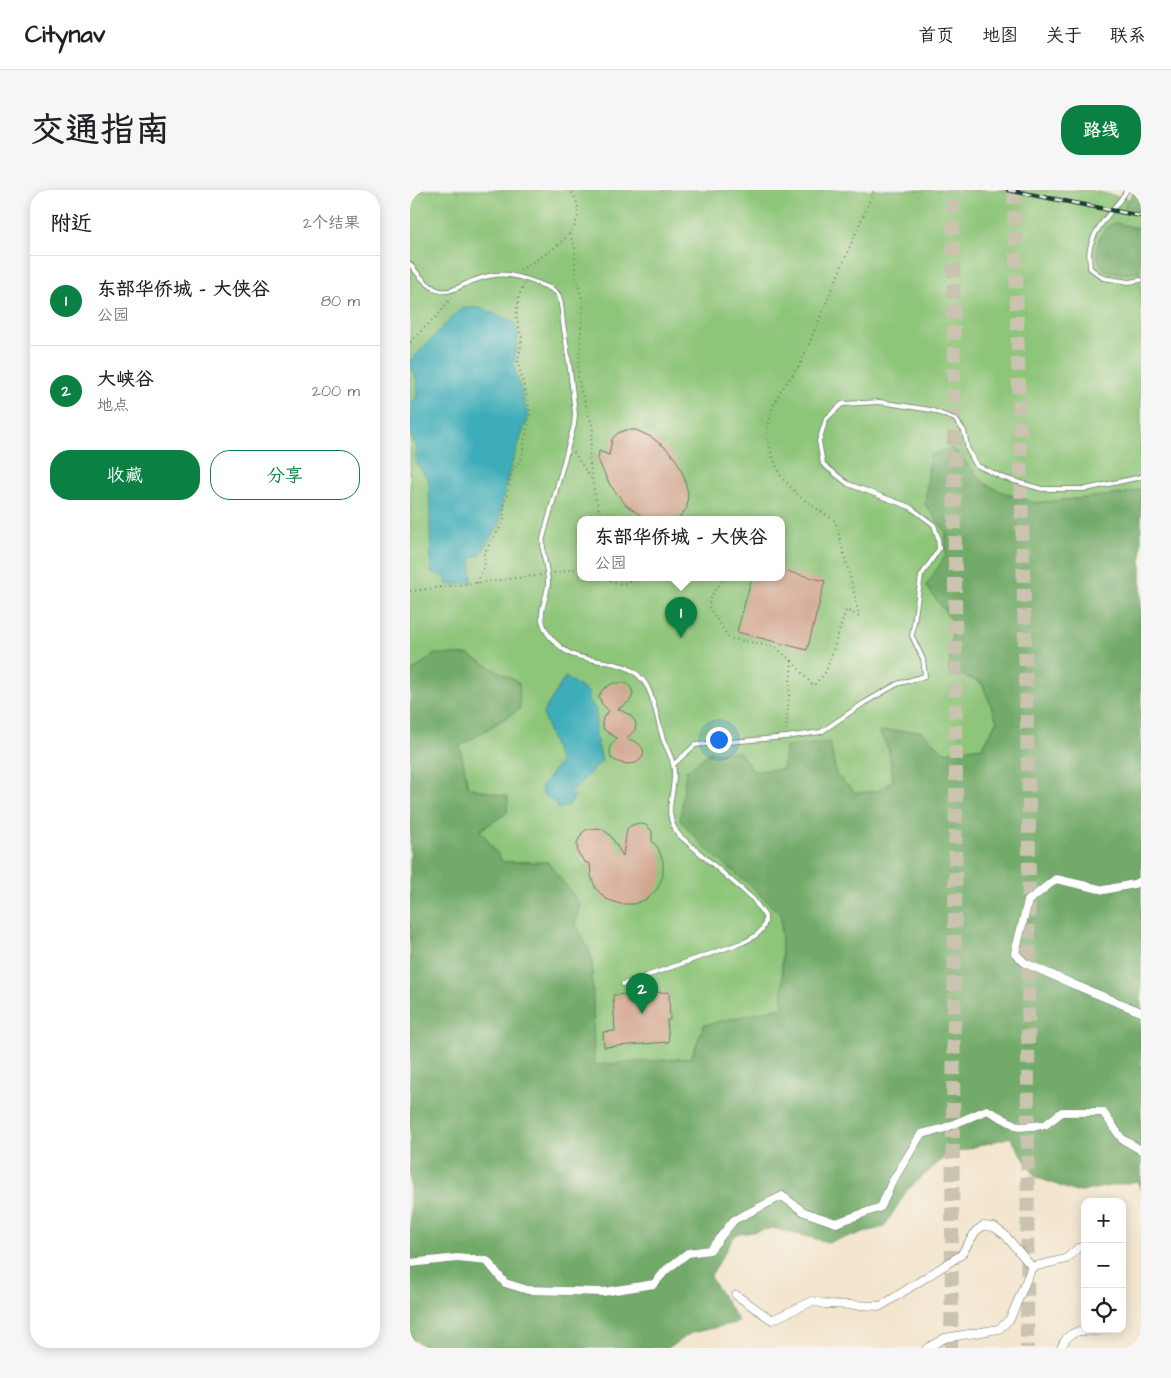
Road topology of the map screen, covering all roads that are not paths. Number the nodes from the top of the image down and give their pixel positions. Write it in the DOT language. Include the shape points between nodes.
graph roads {
  1 [pos="1127,190"];
  2 [pos="410,264"];
  3 [pos="1141,280"];
  4 [pos="1141,477"];
  5 [pos="673,765"];
  6 [pos="1141,881"];
  7 [pos="623,984"];
  8 [pos="1141,1012"];
  9 [pos="1141,1150"];
  10 [pos="1081,1248"];
  11 [pos="410,1262"];
  12 [pos="1032,1268"];
  13 [pos="736,1295"];
  14 [pos="1081,1330"];
  15 [pos="927,1348"];
  16 [pos="1061,1348"];
  1 -- 3 [label="lane" via="1098,227 1089,249 1090,268 1103,278 1129,282"];
  2 -- 5 [label="lane" via="430,287 438,291 457,290 471,281 496,274 526,279 552,290 559,297 575,414 542,544 548,574 542,621 552,639 571,654 614,662 627,667 643,681"];
  4 -- 5 [label="lane" via="1086,489 1042,489 1004,478 976,465 968,450 964,431 955,419 931,410 880,402 842,404 826,419 819,441 823,464 848,484 910,507 934,525 938,537 939,549 921,576 912,636 923,659 925,676 897,684 821,732 695,745"];
  5 -- 7 [label="lane" via="670,806 675,831 753,899 766,921 758,934 744,942"];
  6 -- 8 [label="street" via="1104,890 1056,879 1028,901 1015,952 1025,963"];
  9 -- 11 [label="street" via="1122,1139 1103,1112 1062,1112 1045,1125 1019,1127 986,1110 942,1129 921,1134 881,1207 836,1223 804,1212 782,1196 734,1220 710,1250 688,1253 654,1284 603,1292 528,1290 505,1283 487,1261 457,1258"];
  10 -- 12 [label="street" via="1066,1259"];
  12 -- 13 [label="street" via="1005,1236 994,1227 983,1226 976,1230 961,1255 881,1306 812,1301 772,1320"];
  12 -- 15 [label="street" via="1010,1319 999,1329 945,1338"];
  14 -- 16 [label="street" via="1068,1338"];
}
